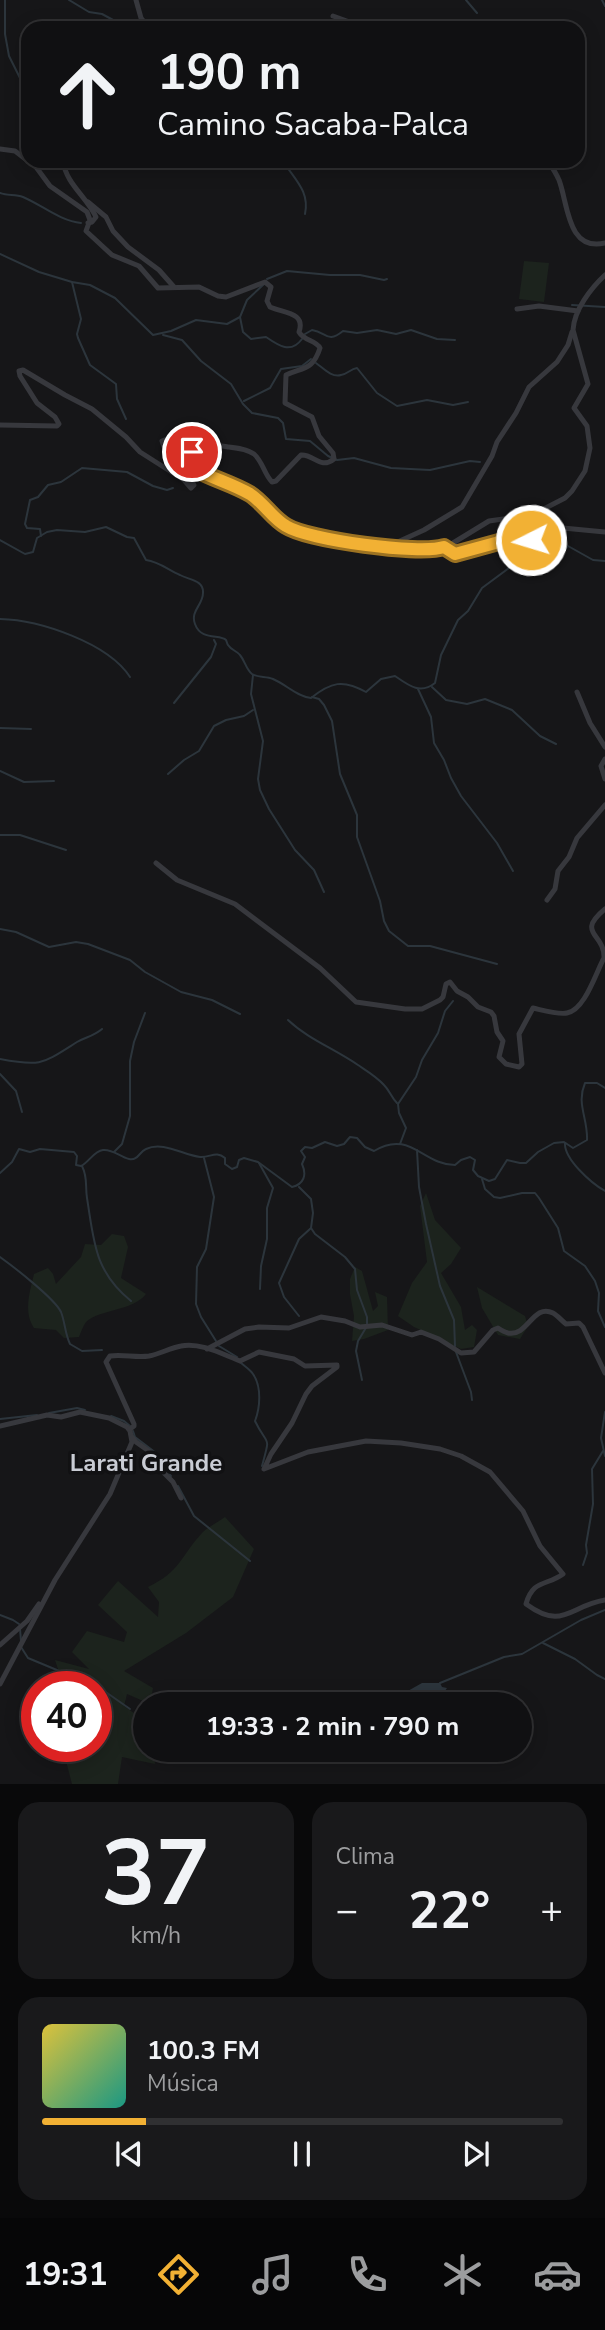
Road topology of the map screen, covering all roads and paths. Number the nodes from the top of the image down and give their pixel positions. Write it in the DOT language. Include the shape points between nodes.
graph roads {
  1 [pos="136,0"];
  2 [pos="333,16"];
  3 [pos="143,21"];
  4 [pos="347,21"];
  5 [pos="0,149"];
  6 [pos="21,156"];
  7 [pos="37,168"];
  8 [pos="65,168"];
  9 [pos="552,168"];
  10 [pos="88,202"];
  11 [pos="88,223"];
  12 [pos="605,243"];
  13 [pos="605,275"];
  14 [pos="174,287"];
  15 [pos="517,309"];
  16 [pos="578,311"];
  17 [pos="573,330"];
  18 [pos="0,425"];
  19 [pos="192,452"];
  20 [pos="605,532"];
  21 [pos="388,546"];
  22 [pos="444,547"];
  23 [pos="578,692"];
  24 [pos="605,747"];
  25 [pos="605,759"];
  26 [pos="605,779"];
  27 [pos="605,805"];
  28 [pos="156,863"];
  29 [pos="547,900"];
  30 [pos="605,909"];
  31 [pos="206,1349"];
  32 [pos="605,1373"];
  33 [pos="0,1426"];
  34 [pos="131,1433"];
  35 [pos="181,1498"];
  36 [pos="46,1597"];
  37 [pos="605,1600"];
  38 [pos="0,1645"];
  39 [pos="0,1684"];
  1 -- 3 [label="street"];
  2 -- 4 [label="street"];
  5 -- 6 [label="street"];
  7 -- 11 [label="street" via="50,186 88,212"];
  8 -- 10 [label="street"];
  9 -- 12 [label="street" via="574,231 587,243"];
  10 -- 11 [label="street" via="96,217"];
  10 -- 14 [label="street" via="128,247"];
  11 -- 14 [label="street" via="86,232 113,255 139,267 158,288"];
  13 -- 16 [label="street"];
  14 -- 19 [label="street" via="200,287 226,297 265,282 271,287 270,307 297,316 301,335 320,348 305,369 286,375 285,403 312,417 319,436 335,455 325,463 301,455 272,482 256,455 247,450 206,443"];
  15 -- 16 [label="street" via="539,306"];
  16 -- 17 [label="street"];
  17 -- 21 [label="street" via="557,362 529,387 462,507"];
  17 -- 22 [label="street" via="588,384 574,408 589,433 585,471 565,498 523,518 489,521"];
  18 -- 19 [label="street" via="59,424 35,400 20,376 23,370 92,409 140,453 191,488 192,480 162,442 167,439"];
  19 -- 21 [label="street" via="192,467 250,494 286,526 316,536"];
  20 -- 22 [label="street" via="566,528 545,542 510,539 455,554"];
  21 -- 22 [label="street"];
  23 -- 24 [label="street"];
  25 -- 26 [label="street" via="601,766"];
  27 -- 29 [label="street" via="577,838"];
  28 -- 30 [label="street" via="177,880 244,910 356,1002 422,1009 440,1000 450,982 494,1016 503,1041 499,1057 512,1067 522,1064 519,1034 533,1008 572,1012 588,992 604,958 591,923"];
  31 -- 32 [label="street" via="245,1329 289,1328 321,1317 360,1327 382,1325 412,1335 421,1332 461,1353 474,1352 493,1330 519,1331 544,1311 566,1324 583,1326"];
  31 -- 34 [label="street" via="190,1345 149,1356 108,1357 107,1366 134,1424"];
  31 -- 37 [label="street" via="238,1360 258,1352 294,1359 305,1366 337,1365 306,1394 264,1469 309,1452 366,1441 440,1449 461,1456 490,1472 523,1511 540,1546 563,1574 534,1588 526,1604 552,1618"];
  33 -- 34 [label="street" via="80,1412 109,1418"];
  34 -- 35 [label="street" via="153,1454"];
  34 -- 36 [label="street" via="131,1447 114,1487"];
  36 -- 38 [label="street"];
  36 -- 39 [label="street"];
}
